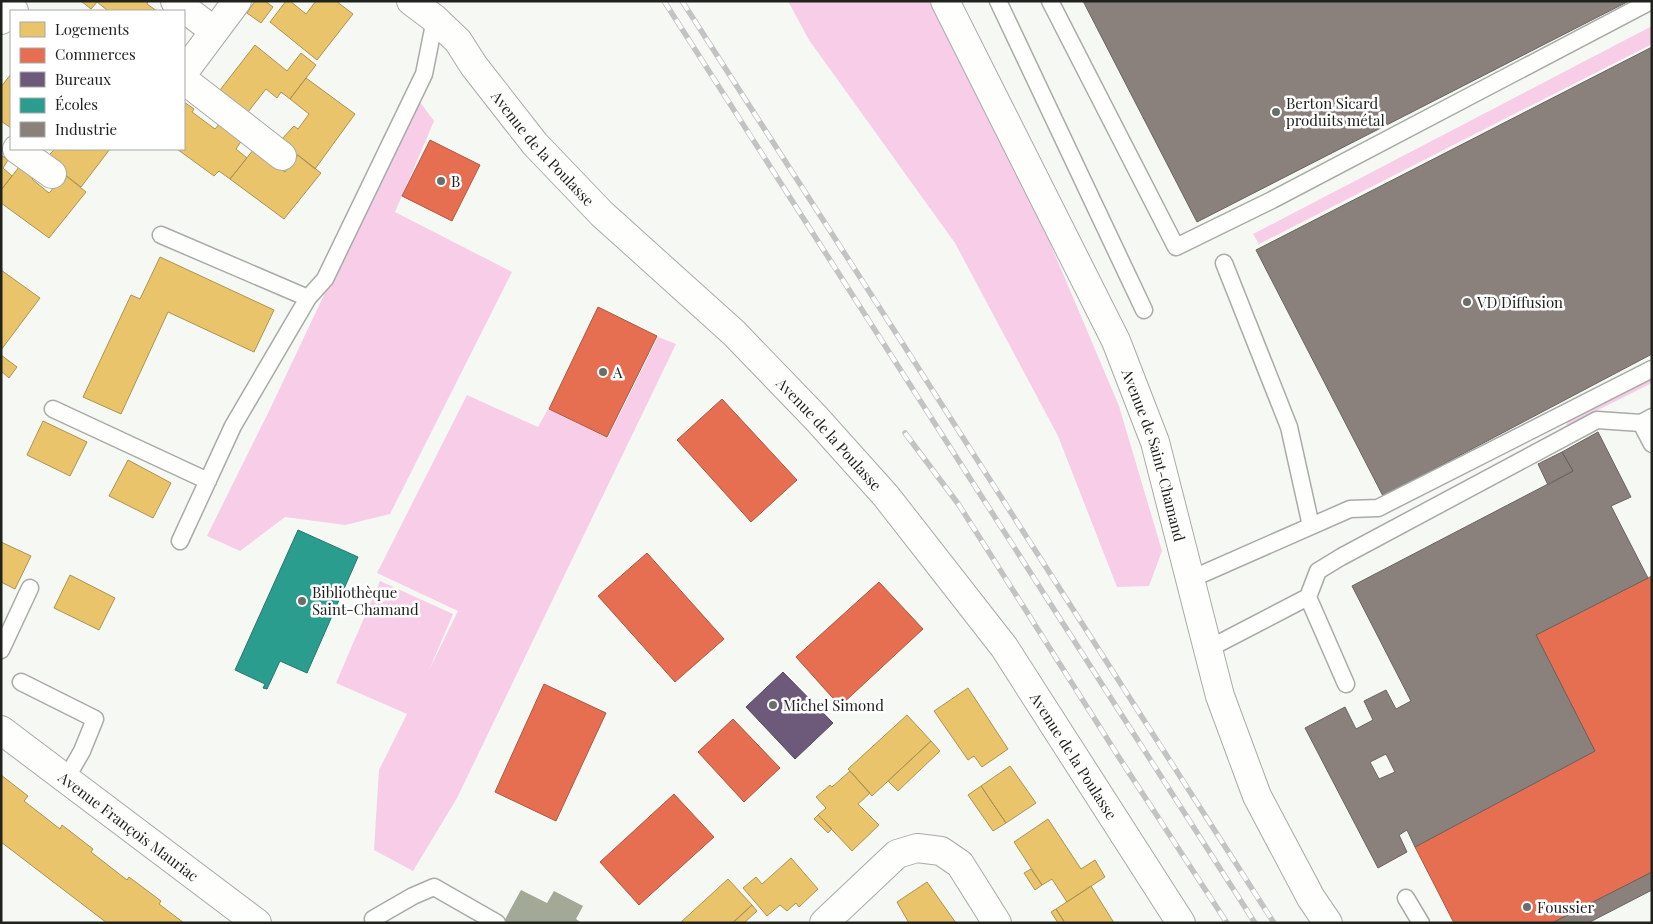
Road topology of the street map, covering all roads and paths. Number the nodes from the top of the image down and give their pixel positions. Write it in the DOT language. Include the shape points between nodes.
graph roads {
  1 [pos="175,1"];
  2 [pos="237,1"];
  3 [pos="411,1"];
  4 [pos="945,1"];
  5 [pos="998,1"];
  6 [pos="1050,1"];
  7 [pos="1651,1"];
  8 [pos="13,10"];
  9 [pos="435,19"];
  10 [pos="1,20"];
  11 [pos="214,31"];
  12 [pos="185,71"];
  13 [pos="185,81"];
  14 [pos="18,150"];
  15 [pos="282,156"];
  16 [pos="52,174"];
  17 [pos="161,235"];
  18 [pos="1224,263"];
  19 [pos="308,298"];
  20 [pos="1144,310"];
  21 [pos="1652,369"];
  22 [pos="53,408"];
  23 [pos="1647,420"];
  24 [pos="1652,444"];
  25 [pos="208,481"];
  26 [pos="1311,526"];
  27 [pos="180,542"];
  28 [pos="1191,579"];
  29 [pos="30,588"];
  30 [pos="1308,597"];
  31 [pos="1208,649"];
  32 [pos="1,650"];
  33 [pos="20,682"];
  34 [pos="1346,684"];
  35 [pos="1,730"];
  36 [pos="66,778"];
  37 [pos="1406,898"];
  38 [pos="371,921"];
  39 [pos="497,922"];
  40 [pos="257,923"];
  41 [pos="824,923"];
  42 [pos="997,923"];
  43 [pos="1181,923"];
  44 [pos="1328,923"];
  45 [pos="1421,923"];
  1 -- 11 [label="street"];
  2 -- 11 [label="street"];
  3 -- 9 [label="street, Avenue de la Poulasse"];
  4 -- 28 [label="street, Avenue de Saint-Chamand" via="1116,341 1155,442"];
  5 -- 20 [label="lane"];
  6 -- 7 [label="lane" via="1176,247 1290,191"];
  8 -- 10 [label="street" via="11,8"];
  9 -- 19 [label="lane" via="424,74 325,279"];
  9 -- 43 [label="street, Avenue de la Poulasse" via="458,41 536,144 602,214 734,334 886,496 1004,648"];
  11 -- 12 [label="street"];
  13 -- 15 [label="street"];
  14 -- 16 [label="street"];
  17 -- 19 [label="lane"];
  18 -- 26 [label="lane" via="1289,427"];
  19 -- 25 [label="lane" via="233,426"];
  21 -- 26 [label="lane" via="1378,508 1350,509"];
  22 -- 25 [label="lane"];
  23 -- 24 [label="lane"];
  23 -- 30 [label="lane" via="1597,420 1318,571"];
  25 -- 27 [label="lane"];
  26 -- 28 [label="lane"];
  28 -- 31 [label="street, Avenue de Saint-Chamand"];
  29 -- 32 [label="lane"];
  30 -- 31 [label="lane"];
  30 -- 34 [label="lane"];
  31 -- 44 [label="street, Avenue de Saint-Chamand" via="1220,696 1257,796 1311,898"];
  33 -- 36 [label="lane" via="95,719"];
  35 -- 36 [label="street, Avenue François Mauriac"];
  36 -- 40 [label="street, Avenue François Mauriac"];
  37 -- 45 [label="lane"];
  38 -- 39 [label="lane" via="434,887"];
  41 -- 42 [label="street" via="898,854 917,848 941,851 960,864"];
}
